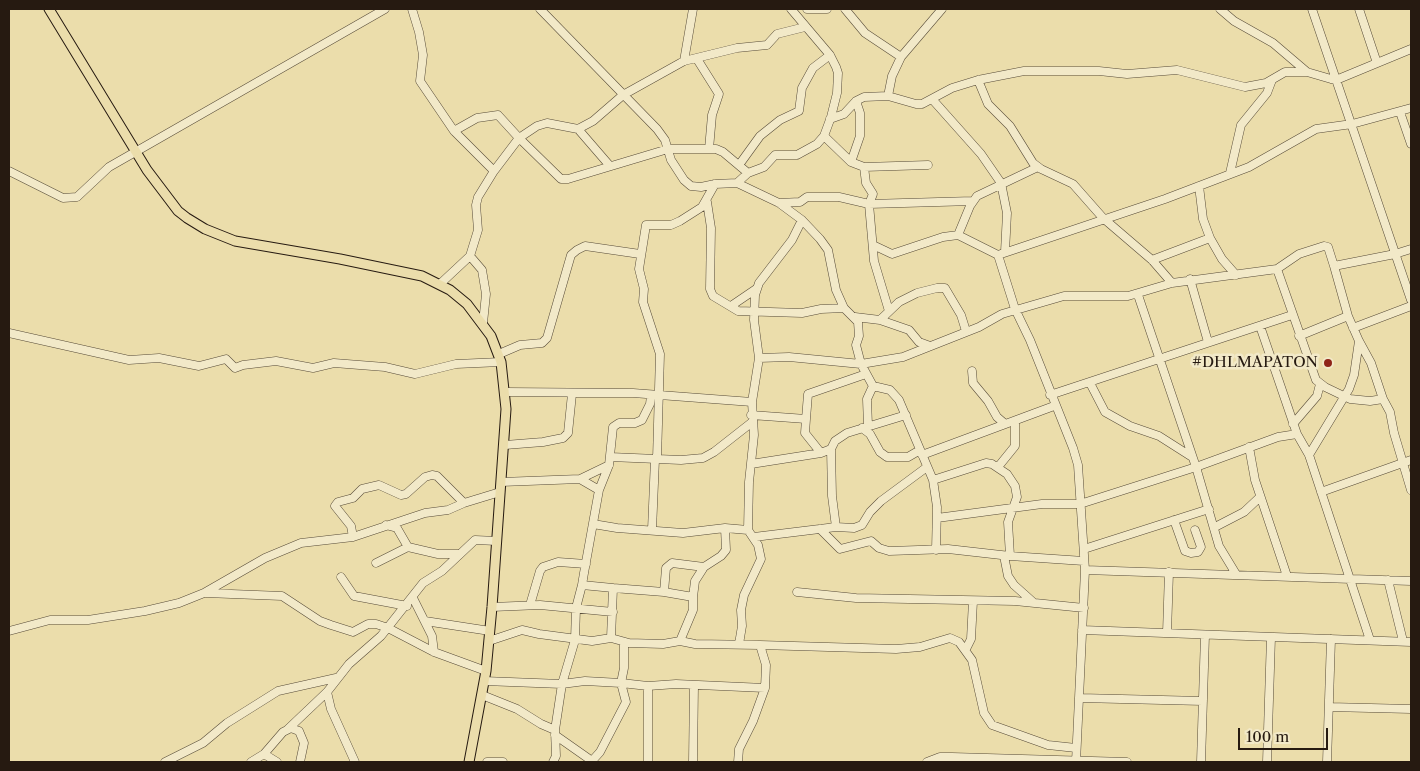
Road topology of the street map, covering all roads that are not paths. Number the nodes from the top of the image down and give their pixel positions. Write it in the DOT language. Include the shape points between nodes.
graph roads {
  1 [pos="49,9"];
  2 [pos="384,9"];
  3 [pos="412,9"];
  4 [pos="540,9"];
  5 [pos="693,9"];
  6 [pos="790,9"];
  7 [pos="795,9"];
  8 [pos="807,9"];
  9 [pos="827,9"];
  10 [pos="845,9"];
  11 [pos="942,9"];
  12 [pos="1220,9"];
  13 [pos="1312,9"];
  14 [pos="1359,9"];
  15 [pos="804,27"];
  16 [pos="1411,49"];
  17 [pos="830,55"];
  18 [pos="901,56"];
  19 [pos="697,59"];
  20 [pos="684,61"];
  21 [pos="1377,63"];
  22 [pos="1307,72"];
  23 [pos="978,80"];
  24 [pos="1272,80"];
  25 [pos="1336,80"];
  26 [pos="623,95"];
  27 [pos="888,96"];
  28 [pos="932,99"];
  29 [pos="856,101"];
  30 [pos="1411,108"];
  31 [pos="1400,112"];
  32 [pos="830,119"];
  33 [pos="1352,124"];
  34 [pos="578,129"];
  35 [pos="454,131"];
  36 [pos="824,136"];
  37 [pos="519,138"];
  38 [pos="1411,144"];
  39 [pos="668,149"];
  40 [pos="709,149"];
  41 [pos="136,153"];
  42 [pos="851,162"];
  43 [pos="739,165"];
  44 [pos="928,165"];
  45 [pos="610,166"];
  46 [pos="864,167"];
  47 [pos="1038,167"];
  48 [pos="494,170"];
  49 [pos="9,172"];
  50 [pos="748,173"];
  51 [pos="1230,173"];
  52 [pos="737,183"];
  53 [pos="1001,183"];
  54 [pos="715,184"];
  55 [pos="1199,186"];
  56 [pos="973,201"];
  57 [pos="707,202"];
  58 [pos="779,203"];
  59 [pos="870,204"];
  60 [pos="1103,218"];
  61 [pos="802,220"];
  62 [pos="958,235"];
  63 [pos="1210,238"];
  64 [pos="873,245"];
  65 [pos="1411,248"];
  66 [pos="640,254"];
  67 [pos="1001,254"];
  68 [pos="1395,254"];
  69 [pos="470,256"];
  70 [pos="1152,260"];
  71 [pos="1334,266"];
  72 [pos="1277,269"];
  73 [pos="1236,275"];
  74 [pos="1190,280"];
  75 [pos="1172,283"];
  76 [pos="440,284"];
  77 [pos="756,289"];
  78 [pos="1138,295"];
  79 [pos="1411,300"];
  80 [pos="731,306"];
  81 [pos="1411,306"];
  82 [pos="844,308"];
  83 [pos="1015,309"];
  84 [pos="889,311"];
  85 [pos="754,312"];
  86 [pos="1292,315"];
  87 [pos="1348,316"];
  88 [pos="856,317"];
  89 [pos="880,320"];
  90 [pos="483,322"];
  91 [pos="1260,326"];
  92 [pos="1353,328"];
  93 [pos="966,331"];
  94 [pos="9,334"];
  95 [pos="1299,336"];
  96 [pos="1208,342"];
  97 [pos="1359,342"];
  98 [pos="930,346"];
  99 [pos="500,358"];
  100 [pos="759,358"];
  101 [pos="1159,360"];
  102 [pos="861,364"];
  103 [pos="972,371"];
  104 [pos="866,374"];
  105 [pos="1090,383"];
  106 [pos="1320,384"];
  107 [pos="873,386"];
  108 [pos="506,392"];
  109 [pos="572,394"];
  110 [pos="655,395"];
  111 [pos="1050,396"];
  112 [pos="1344,397"];
  113 [pos="1383,399"];
  114 [pos="752,402"];
  115 [pos="1054,406"];
  116 [pos="906,416"];
  117 [pos="751,419"];
  118 [pos="806,419"];
  119 [pos="1015,421"];
  120 [pos="1004,423"];
  121 [pos="1293,424"];
  122 [pos="865,428"];
  123 [pos="1297,434"];
  124 [pos="504,445"];
  125 [pos="1249,447"];
  126 [pos="831,449"];
  127 [pos="820,453"];
  128 [pos="921,453"];
  129 [pos="1309,455"];
  130 [pos="1192,458"];
  131 [pos="656,459"];
  132 [pos="1411,460"];
  133 [pos="610,461"];
  134 [pos="751,464"];
  135 [pos="1402,464"];
  136 [pos="927,467"];
  137 [pos="998,467"];
  138 [pos="1196,467"];
  139 [pos="580,479"];
  140 [pos="933,480"];
  141 [pos="501,482"];
  142 [pos="600,490"];
  143 [pos="1411,490"];
  144 [pos="500,492"];
  145 [pos="1321,492"];
  146 [pos="1260,497"];
  147 [pos="464,503"];
  148 [pos="1080,504"];
  149 [pos="1014,508"];
  150 [pos="1209,509"];
  151 [pos="937,518"];
  152 [pos="1174,520"];
  153 [pos="593,524"];
  154 [pos="386,525"];
  155 [pos="836,527"];
  156 [pos="1214,527"];
  157 [pos="725,528"];
  158 [pos="820,529"];
  159 [pos="652,530"];
  160 [pos="748,530"];
  161 [pos="1195,530"];
  162 [pos="353,537"];
  163 [pos="754,537"];
  164 [pos="497,541"];
  165 [pos="408,546"];
  166 [pos="1084,549"];
  167 [pos="936,550"];
  168 [pos="458,554"];
  169 [pos="1007,556"];
  170 [pos="1084,560"];
  171 [pos="376,563"];
  172 [pos="586,564"];
  173 [pos="704,567"];
  174 [pos="1085,570"];
  175 [pos="1169,572"];
  176 [pos="1236,574"];
  177 [pos="1287,576"];
  178 [pos="341,577"];
  179 [pos="1350,578"];
  180 [pos="1388,580"];
  181 [pos="1411,581"];
  182 [pos="582,585"];
  183 [pos="613,588"];
  184 [pos="664,592"];
  185 [pos="797,592"];
  186 [pos="204,593"];
  187 [pos="693,597"];
  188 [pos="413,598"];
  189 [pos="973,601"];
  190 [pos="1033,602"];
  191 [pos="530,604"];
  192 [pos="407,606"];
  193 [pos="492,607"];
  194 [pos="576,608"];
  195 [pos="1084,608"];
  196 [pos="613,612"];
  197 [pos="425,621"];
  198 [pos="388,628"];
  199 [pos="1082,630"];
  200 [pos="9,631"];
  201 [pos="1167,633"];
  202 [pos="1205,634"];
  203 [pos="489,636"];
  204 [pos="1271,637"];
  205 [pos="611,638"];
  206 [pos="1331,639"];
  207 [pos="575,640"];
  208 [pos="1370,640"];
  209 [pos="680,641"];
  210 [pos="624,642"];
  211 [pos="1407,642"];
  212 [pos="739,644"];
  213 [pos="760,645"];
  214 [pos="966,649"];
  215 [pos="434,652"];
  216 [pos="486,671"];
  217 [pos="336,678"];
  218 [pos="484,681"];
  219 [pos="621,683"];
  220 [pos="562,684"];
  221 [pos="694,685"];
  222 [pos="648,686"];
  223 [pos="764,688"];
  224 [pos="327,692"];
  225 [pos="482,695"];
  226 [pos="1080,698"];
  227 [pos="1203,701"];
  228 [pos="1329,707"];
  229 [pos="1411,709"];
  230 [pos="288,729"];
  231 [pos="555,732"];
  232 [pos="1076,748"];
  233 [pos="264,754"];
  234 [pos="351,754"];
  235 [pos="984,761"];
  236 [pos="1076,761"];
  237 [pos="165,762"];
  238 [pos="251,762"];
  239 [pos="277,762"];
  240 [pos="300,762"];
  241 [pos="346,762"];
  242 [pos="355,762"];
  243 [pos="469,762"];
  244 [pos="486,762"];
  245 [pos="503,762"];
  246 [pos="553,762"];
  247 [pos="592,762"];
  248 [pos="648,762"];
  249 [pos="693,762"];
  250 [pos="738,762"];
  251 [pos="927,762"];
  252 [pos="1127,762"];
  253 [pos="1201,762"];
  254 [pos="1268,762"];
  255 [pos="1327,762"];
  1 -- 41 [label="main road"];
  2 -- 41 [label="street"];
  3 -- 35 [label="street" via="423,55 420,81"];
  4 -- 26 [label="street"];
  5 -- 20 [label="street"];
  6 -- 7 [label="street"];
  6 -- 15 [label="street"];
  8 -- 9 [label="street"];
  10 -- 18 [label="street" via="866,33"];
  11 -- 18 [label="street"];
  12 -- 22 [label="street" via="1234,21 1273,43"];
  13 -- 25 [label="street"];
  14 -- 21 [label="street"];
  15 -- 17 [label="street"];
  15 -- 19 [label="street" via="776,34 767,46 737,48"];
  16 -- 21 [label="street"];
  17 -- 32 [label="street" via="838,73"];
  17 -- 43 [label="street" via="813,68 802,88 799,111 780,120 760,136"];
  18 -- 27 [label="street"];
  19 -- 20 [label="street"];
  19 -- 40 [label="street" via="719,94 712,115"];
  20 -- 26 [label="street"];
  21 -- 25 [label="street"];
  22 -- 24 [label="street" via="1285,72"];
  22 -- 25 [label="street"];
  23 -- 24 [label="street" via="1024,71 1127,74 1177,70 1238,87"];
  23 -- 28 [label="street" via="952,88"];
  23 -- 47 [label="street" via="988,104 1010,126"];
  24 -- 51 [label="street" via="1267,93 1241,125"];
  25 -- 33 [label="street"];
  26 -- 34 [label="street" via="593,121"];
  26 -- 39 [label="street" via="657,129"];
  27 -- 28 [label="street" via="916,104"];
  27 -- 29 [label="street" via="864,97"];
  28 -- 53 [label="street" via="981,154"];
  29 -- 32 [label="street" via="844,114"];
  29 -- 42 [label="street" via="860,113 860,136"];
  30 -- 31 [label="street"];
  31 -- 33 [label="street"];
  31 -- 38 [label="street"];
  32 -- 36 [label="street"];
  33 -- 51 [label="street" via="1316,129 1259,162"];
  33 -- 68 [label="street"];
  34 -- 37 [label="street" via="547,123"];
  34 -- 45 [label="street"];
  35 -- 37 [label="street" via="477,118 498,115"];
  35 -- 48 [label="street"];
  36 -- 42 [label="street"];
  36 -- 50 [label="street" via="797,155 775,155 764,167"];
  37 -- 45 [label="street" via="561,179"];
  37 -- 48 [label="street"];
  39 -- 40 [label="street"];
  39 -- 45 [label="street"];
  39 -- 54 [label="street" via="677,171 691,186"];
  40 -- 43 [label="street" via="723,152"];
  41 -- 49 [label="street" via="100,173 81,194 73,198 63,198"];
  41 -- 76 [label="main road" via="178,211 205,230 235,241 395,269"];
  42 -- 46 [label="street"];
  43 -- 50 [label="street"];
  44 -- 46 [label="street"];
  46 -- 59 [label="street" via="866,183 872,194"];
  47 -- 53 [label="street"];
  47 -- 60 [label="street" via="1073,184"];
  48 -- 69 [label="street" via="478,196 478,230"];
  50 -- 52 [label="street"];
  51 -- 55 [label="street"];
  52 -- 54 [label="street"];
  52 -- 58 [label="street"];
  53 -- 56 [label="street"];
  53 -- 67 [label="street" via="1007,214"];
  54 -- 57 [label="street"];
  55 -- 60 [label="street"];
  55 -- 63 [label="street" via="1203,219"];
  56 -- 59 [label="street"];
  56 -- 62 [label="street"];
  57 -- 66 [label="street" via="671,225 646,225"];
  57 -- 80 [label="street" via="711,228 710,289 712,296"];
  58 -- 59 [label="street" via="800,202 807,197 840,197"];
  58 -- 61 [label="street"];
  59 -- 64 [label="street"];
  60 -- 67 [label="street"];
  60 -- 70 [label="street"];
  61 -- 77 [label="street" via="792,240"];
  61 -- 82 [label="street" via="828,250 836,290"];
  62 -- 64 [label="street" via="892,254"];
  62 -- 67 [label="street"];
  63 -- 70 [label="street"];
  63 -- 73 [label="street"];
  64 -- 84 [label="street" via="874,261"];
  65 -- 68 [label="street"];
  66 -- 99 [label="street" via="585,246 571,255 548,338 542,343 520,345"];
  66 -- 110 [label="street" via="643,302 660,354"];
  67 -- 83 [label="street"];
  68 -- 71 [label="street"];
  68 -- 79 [label="street"];
  69 -- 76 [label="street"];
  69 -- 90 [label="street" via="482,270 486,294"];
  70 -- 75 [label="street"];
  71 -- 72 [label="street" via="1328,248 1324,246 1298,254"];
  71 -- 87 [label="street"];
  72 -- 73 [label="street"];
  72 -- 86 [label="street"];
  73 -- 74 [label="street"];
  74 -- 75 [label="street"];
  74 -- 96 [label="street"];
  75 -- 78 [label="street"];
  76 -- 90 [label="main road" via="467,304"];
  77 -- 80 [label="street"];
  77 -- 85 [label="street"];
  78 -- 83 [label="street" via="1072,294"];
  78 -- 101 [label="street"];
  80 -- 85 [label="street" via="738,311"];
  81 -- 92 [label="street"];
  82 -- 85 [label="street" via="821,308 802,313"];
  82 -- 88 [label="street"];
  83 -- 93 [label="street"];
  83 -- 111 [label="street"];
  84 -- 89 [label="street"];
  84 -- 93 [label="street" via="916,293 945,288 961,315"];
  85 -- 100 [label="street"];
  86 -- 91 [label="street"];
  86 -- 95 [label="street"];
  87 -- 92 [label="street"];
  87 -- 95 [label="street"];
  88 -- 89 [label="street"];
  88 -- 102 [label="street" via="859,325 856,345"];
  89 -- 98 [label="street" via="909,330 919,342"];
  90 -- 99 [label="main road"];
  91 -- 96 [label="street"];
  91 -- 121 [label="street"];
  92 -- 97 [label="street"];
  93 -- 98 [label="street"];
  94 -- 99 [label="street" via="129,360 159,358 199,366 226,359 235,368 276,361 313,368 334,363 385,367 415,374"];
  95 -- 106 [label="street"];
  96 -- 101 [label="street"];
  97 -- 112 [label="street" via="1354,375"];
  97 -- 113 [label="street" via="1371,363"];
  98 -- 102 [label="street" via="903,357"];
  99 -- 108 [label="main road"];
  100 -- 102 [label="street" via="789,357"];
  100 -- 114 [label="street"];
  101 -- 105 [label="street"];
  101 -- 130 [label="street"];
  102 -- 104 [label="street"];
  103 -- 120 [label="street" via="973,383"];
  104 -- 107 [label="street"];
  104 -- 118 [label="street" via="808,394"];
  105 -- 111 [label="street"];
  105 -- 130 [label="street" via="1105,412 1130,426 1159,436"];
  106 -- 112 [label="street"];
  106 -- 121 [label="street" via="1317,396"];
  107 -- 116 [label="street" via="896,394"];
  107 -- 122 [label="street" via="867,399"];
  108 -- 109 [label="street"];
  108 -- 124 [label="main road"];
  109 -- 110 [label="street"];
  109 -- 124 [label="street" via="568,434 563,438"];
  110 -- 114 [label="street"];
  110 -- 131 [label="street"];
  110 -- 133 [label="street" via="642,420 613,427"];
  111 -- 115 [label="street"];
  112 -- 113 [label="street" via="1360,401"];
  112 -- 129 [label="street"];
  113 -- 135 [label="street" via="1390,412"];
  114 -- 117 [label="street"];
  115 -- 119 [label="street"];
  115 -- 148 [label="street" via="1075,455"];
  116 -- 122 [label="street"];
  116 -- 128 [label="street"];
  117 -- 118 [label="street"];
  117 -- 131 [label="street" via="703,458"];
  117 -- 134 [label="street" via="754,435"];
  118 -- 127 [label="street" via="805,433"];
  119 -- 120 [label="street"];
  119 -- 137 [label="street" via="1015,446"];
  120 -- 128 [label="street" via="986,433"];
  121 -- 123 [label="street"];
  122 -- 126 [label="street" via="847,433 835,441"];
  122 -- 128 [label="street" via="880,452 887,457"];
  123 -- 125 [label="street" via="1278,436"];
  123 -- 129 [label="street"];
  124 -- 141 [label="main road"];
  125 -- 138 [label="street"];
  125 -- 146 [label="street"];
  126 -- 127 [label="street"];
  126 -- 155 [label="street"];
  127 -- 134 [label="street"];
  128 -- 136 [label="street"];
  129 -- 145 [label="street"];
  130 -- 138 [label="street"];
  131 -- 133 [label="street"];
  131 -- 159 [label="street"];
  132 -- 135 [label="street"];
  133 -- 139 [label="street"];
  133 -- 142 [label="street"];
  134 -- 160 [label="street"];
  135 -- 143 [label="street"];
  135 -- 145 [label="street"];
  136 -- 140 [label="street"];
  136 -- 155 [label="street" via="881,501 862,525"];
  137 -- 140 [label="street" via="986,463"];
  137 -- 149 [label="street" via="1015,486"];
  138 -- 148 [label="street"];
  138 -- 150 [label="street"];
  139 -- 141 [label="street"];
  139 -- 142 [label="street"];
  140 -- 151 [label="street"];
  141 -- 144 [label="main road"];
  142 -- 153 [label="street"];
  144 -- 147 [label="street"];
  144 -- 164 [label="main road"];
  145 -- 179 [label="street"];
  146 -- 156 [label="street" via="1244,512"];
  146 -- 177 [label="street"];
  147 -- 154 [label="street"];
  147 -- 162 [label="street" via="437,476 432,475 425,476 406,494 379,486 362,489 353,498 335,506 351,526"];
  148 -- 149 [label="street"];
  148 -- 166 [label="street"];
  149 -- 151 [label="street"];
  149 -- 169 [label="street" via="1008,522"];
  150 -- 152 [label="street"];
  150 -- 156 [label="street"];
  151 -- 167 [label="street"];
  152 -- 161 [label="street" via="1185,551 1191,553 1198,552 1201,547"];
  152 -- 166 [label="street"];
  153 -- 159 [label="street"];
  153 -- 172 [label="street"];
  154 -- 162 [label="street"];
  154 -- 165 [label="street" via="397,528"];
  155 -- 158 [label="street"];
  156 -- 176 [label="street" via="1221,551"];
  157 -- 159 [label="street" via="691,533"];
  157 -- 160 [label="street"];
  157 -- 173 [label="street" via="726,550"];
  158 -- 163 [label="street"];
  158 -- 167 [label="street" via="840,549 871,541 889,551"];
  160 -- 163 [label="street"];
  162 -- 186 [label="street" via="301,543 283,549"];
  163 -- 212 [label="street" via="761,559 744,595"];
  164 -- 168 [label="street" via="479,539"];
  164 -- 193 [label="main road"];
  165 -- 168 [label="street" via="438,554"];
  165 -- 171 [label="street"];
  166 -- 170 [label="street"];
  167 -- 169 [label="street"];
  168 -- 188 [label="street" via="442,571 423,583"];
  169 -- 170 [label="street"];
  169 -- 190 [label="street" via="1008,576"];
  170 -- 174 [label="street"];
  172 -- 182 [label="street"];
  172 -- 191 [label="street" via="558,562 543,568"];
  173 -- 184 [label="street" via="672,563 666,568"];
  173 -- 187 [label="street" via="695,581"];
  174 -- 175 [label="street"];
  174 -- 195 [label="street"];
  175 -- 176 [label="street"];
  175 -- 201 [label="street"];
  176 -- 177 [label="street"];
  177 -- 179 [label="street"];
  178 -- 192 [label="street" via="354,596"];
  179 -- 180 [label="street"];
  179 -- 208 [label="street"];
  180 -- 181 [label="street"];
  180 -- 211 [label="street"];
  182 -- 183 [label="street"];
  182 -- 194 [label="street"];
  183 -- 184 [label="street"];
  183 -- 196 [label="street"];
  184 -- 187 [label="street"];
  185 -- 189 [label="street" via="856,598"];
  186 -- 198 [label="street" via="277,595 320,621 353,632 371,624"];
  186 -- 200 [label="street" via="145,611 88,620 50,620"];
  187 -- 209 [label="street" via="693,610"];
  188 -- 192 [label="street"];
  188 -- 197 [label="street"];
  189 -- 190 [label="street"];
  189 -- 214 [label="street" via="971,638"];
  190 -- 195 [label="street"];
  191 -- 193 [label="street"];
  191 -- 194 [label="street"];
  192 -- 198 [label="street"];
  193 -- 203 [label="main road"];
  194 -- 196 [label="street"];
  194 -- 207 [label="street"];
  195 -- 199 [label="street"];
  196 -- 205 [label="street"];
  197 -- 203 [label="street"];
  197 -- 215 [label="street" via="432,636"];
  198 -- 215 [label="street"];
  198 -- 217 [label="street"];
  199 -- 201 [label="street"];
  199 -- 226 [label="street"];
  201 -- 202 [label="street"];
  202 -- 204 [label="street"];
  202 -- 227 [label="street"];
  203 -- 207 [label="street" via="522,630"];
  203 -- 216 [label="main road"];
  204 -- 206 [label="street"];
  204 -- 254 [label="street"];
  205 -- 207 [label="street"];
  205 -- 210 [label="street"];
  206 -- 208 [label="street"];
  206 -- 228 [label="street"];
  207 -- 220 [label="street"];
  208 -- 211 [label="street"];
  209 -- 210 [label="street" via="663,644"];
  209 -- 212 [label="street"];
  210 -- 219 [label="street"];
  212 -- 213 [label="street"];
  213 -- 214 [label="street" via="896,649 920,647 950,638"];
  213 -- 223 [label="street" via="766,665"];
  214 -- 232 [label="street" via="972,660 984,713 992,725 1048,744"];
  215 -- 216 [label="street"];
  216 -- 218 [label="main road"];
  217 -- 224 [label="street"];
  217 -- 237 [label="street" via="278,691 227,723 203,743"];
  218 -- 220 [label="street"];
  218 -- 225 [label="main road"];
  219 -- 220 [label="street" via="585,681"];
  219 -- 222 [label="street"];
  219 -- 247 [label="street" via="626,702"];
  220 -- 231 [label="street"];
  221 -- 222 [label="street"];
  221 -- 223 [label="street"];
  221 -- 249 [label="street"];
  222 -- 248 [label="street"];
  223 -- 250 [label="street" via="739,749"];
  224 -- 230 [label="street"];
  224 -- 234 [label="street"];
  225 -- 231 [label="street" via="518,709"];
  225 -- 243 [label="main road"];
  226 -- 227 [label="street"];
  226 -- 232 [label="street"];
  227 -- 253 [label="street"];
  228 -- 229 [label="street"];
  228 -- 255 [label="street"];
  230 -- 233 [label="street"];
  230 -- 240 [label="street" via="296,728 302,738 304,749"];
  231 -- 246 [label="street" via="556,756"];
  231 -- 247 [label="street"];
  232 -- 236 [label="street"];
  233 -- 238 [label="street"];
  233 -- 239 [label="street"];
  234 -- 241 [label="street"];
  234 -- 242 [label="street"];
  235 -- 236 [label="street"];
  235 -- 251 [label="street" via="940,757"];
  236 -- 252 [label="street"];
  244 -- 245 [label="street"];
}
